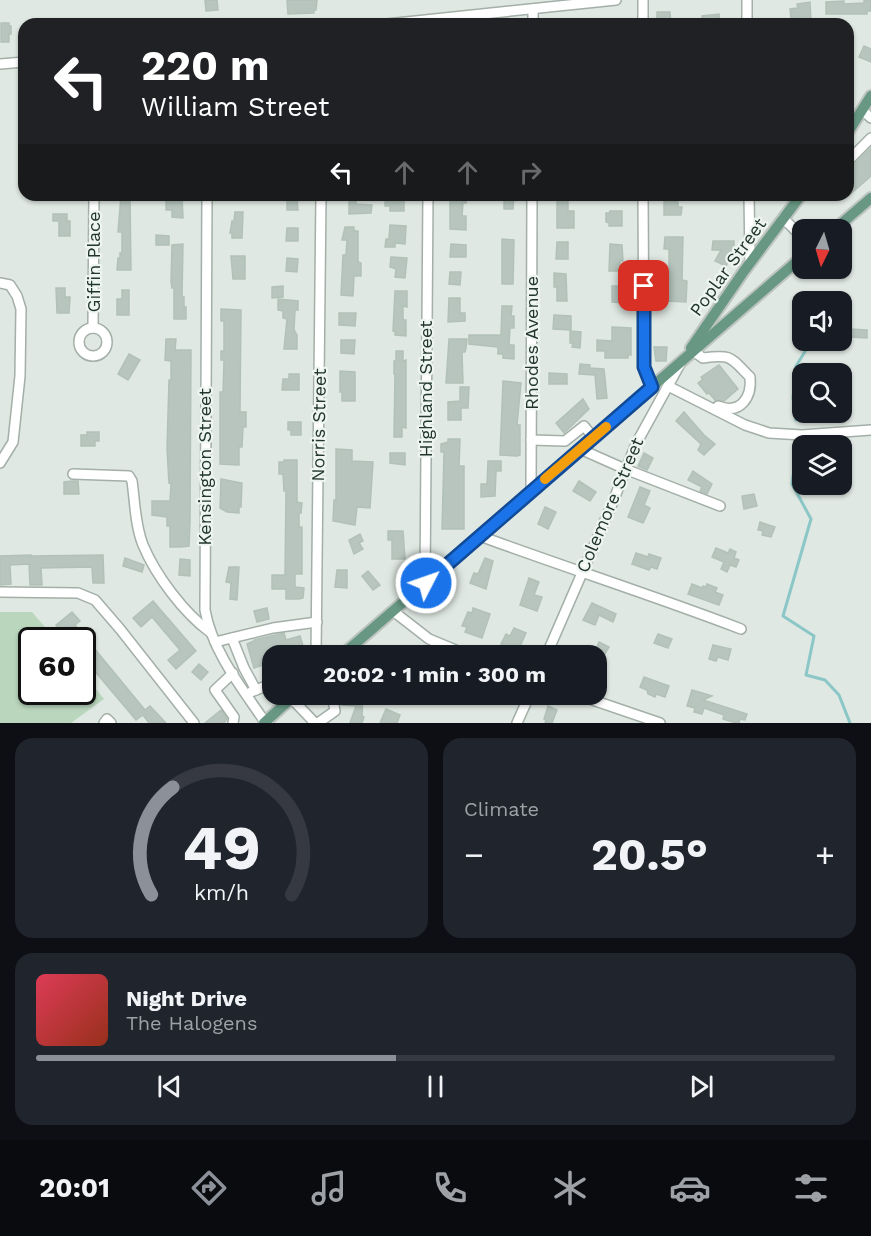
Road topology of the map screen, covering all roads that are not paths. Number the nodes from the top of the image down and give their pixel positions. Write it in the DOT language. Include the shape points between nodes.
graph roads {
  1 [pos="506,0"];
  2 [pos="616,0"];
  3 [pos="643,0"];
  4 [pos="747,0"];
  5 [pos="533,9"];
  6 [pos="507,12"];
  7 [pos="460,18"];
  8 [pos="533,18"];
  9 [pos="643,18"];
  10 [pos="747,18"];
  11 [pos="18,62"];
  12 [pos="0,64"];
  13 [pos="871,96"];
  14 [pos="862,110"];
  15 [pos="871,118"];
  16 [pos="854,123"];
  17 [pos="871,138"];
  18 [pos="854,155"];
  19 [pos="871,198"];
  20 [pos="94,201"];
  21 [pos="207,201"];
  22 [pos="321,201"];
  23 [pos="428,201"];
  24 [pos="532,201"];
  25 [pos="643,201"];
  26 [pos="749,201"];
  27 [pos="796,201"];
  28 [pos="783,218"];
  29 [pos="847,219"];
  30 [pos="792,227"];
  31 [pos="750,262"];
  32 [pos="792,266"];
  33 [pos="0,283"];
  34 [pos="93,328"];
  35 [pos="693,351"];
  36 [pos="683,360"];
  37 [pos="669,384"];
  38 [pos="652,387"];
  39 [pos="871,430"];
  40 [pos="594,437"];
  41 [pos="531,440"];
  42 [pos="580,449"];
  43 [pos="0,463"];
  44 [pos="625,469"];
  45 [pos="72,474"];
  46 [pos="531,492"];
  47 [pos="720,506"];
  48 [pos="480,536"];
  49 [pos="582,573"];
  50 [pos="426,583"];
  51 [pos="0,592"];
  52 [pos="393,611"];
  53 [pos="317,622"];
  54 [pos="741,629"];
  55 [pos="213,637"];
  56 [pos="232,638"];
  57 [pos="316,645"];
  58 [pos="354,645"];
  59 [pos="443,645"];
  60 [pos="551,645"];
  61 [pos="233,673"];
  62 [pos="262,688"];
  63 [pos="256,690"];
  64 [pos="246,694"];
  65 [pos="285,705"];
  66 [pos="301,705"];
  67 [pos="334,705"];
  68 [pos="525,705"];
  69 [pos="607,705"];
  70 [pos="104,723"];
  71 [pos="111,723"];
  72 [pos="194,723"];
  73 [pos="233,723"];
  74 [pos="265,723"];
  75 [pos="317,723"];
  76 [pos="517,723"];
  77 [pos="660,723"];
  1 -- 6 [label="street"];
  2 -- 5 [label="street"];
  3 -- 9 [label="street"];
  4 -- 10 [label="street"];
  5 -- 6 [label="street"];
  5 -- 8 [label="street"];
  6 -- 7 [label="street"];
  11 -- 12 [label="street"];
  13 -- 14 [label="main road"];
  14 -- 15 [label="street"];
  14 -- 16 [label="main road"];
  17 -- 18 [label="street"];
  19 -- 29 [label="main road"];
  20 -- 34 [label="street, Giffin Place"];
  21 -- 55 [label="street, Kensington Street" via="204,600"];
  22 -- 53 [label="street, Norris Street"];
  23 -- 50 [label="street, Highland Street"];
  24 -- 41 [label="street, Rhodes Avenue"];
  25 -- 38 [label="street" via="644,354"];
  26 -- 31 [label="street"];
  27 -- 28 [label="main road, Poplar Street"];
  28 -- 30 [label="street"];
  28 -- 31 [label="main road, Poplar Street"];
  31 -- 36 [label="main road, Poplar Street"];
  32 -- 35 [label="main road"];
  33 -- 43 [label="street" via="10,285 21,309 14,442"];
  35 -- 36 [label="main road"];
  35 -- 37 [label="street" via="703,358 723,355 732,359 750,377 749,396 736,408 727,409"];
  36 -- 37 [label="street, Colemore Street"];
  36 -- 38 [label="main road"];
  37 -- 39 [label="street" via="769,434"];
  37 -- 44 [label="street, Colemore Street" via="641,431"];
  38 -- 40 [label="main road"];
  40 -- 41 [label="street" via="584,426 565,441"];
  40 -- 42 [label="main road"];
  41 -- 46 [label="street, Rhodes Avenue"];
  42 -- 44 [label="street"];
  42 -- 46 [label="main road"];
  44 -- 47 [label="street"];
  44 -- 49 [label="street, Colemore Street"];
  45 -- 55 [label="street" via="129,476 143,545 171,592"];
  46 -- 48 [label="main road"];
  48 -- 49 [label="street"];
  48 -- 50 [label="main road"];
  49 -- 54 [label="street"];
  49 -- 60 [label="street, Colemore Street"];
  50 -- 52 [label="main road"];
  51 -- 72 [label="street" via="78,593 95,600"];
  52 -- 58 [label="main road"];
  52 -- 59 [label="street" via="429,639"];
  53 -- 56 [label="street"];
  53 -- 57 [label="street, Norris Street"];
  55 -- 56 [label="street"];
  55 -- 61 [label="street, Kensington Street"];
  56 -- 63 [label="street"];
  61 -- 64 [label="street, Kensington Street"];
  61 -- 73 [label="street" via="216,690 234,717"];
  62 -- 63 [label="street"];
  63 -- 64 [label="street"];
  64 -- 74 [label="street, Kensington Street"];
  65 -- 74 [label="main road"];
  66 -- 75 [label="street"];
  67 -- 75 [label="street" via="335,711"];
  68 -- 76 [label="street"];
  69 -- 77 [label="street"];
  70 -- 71 [label="street" via="107,719"];
}
